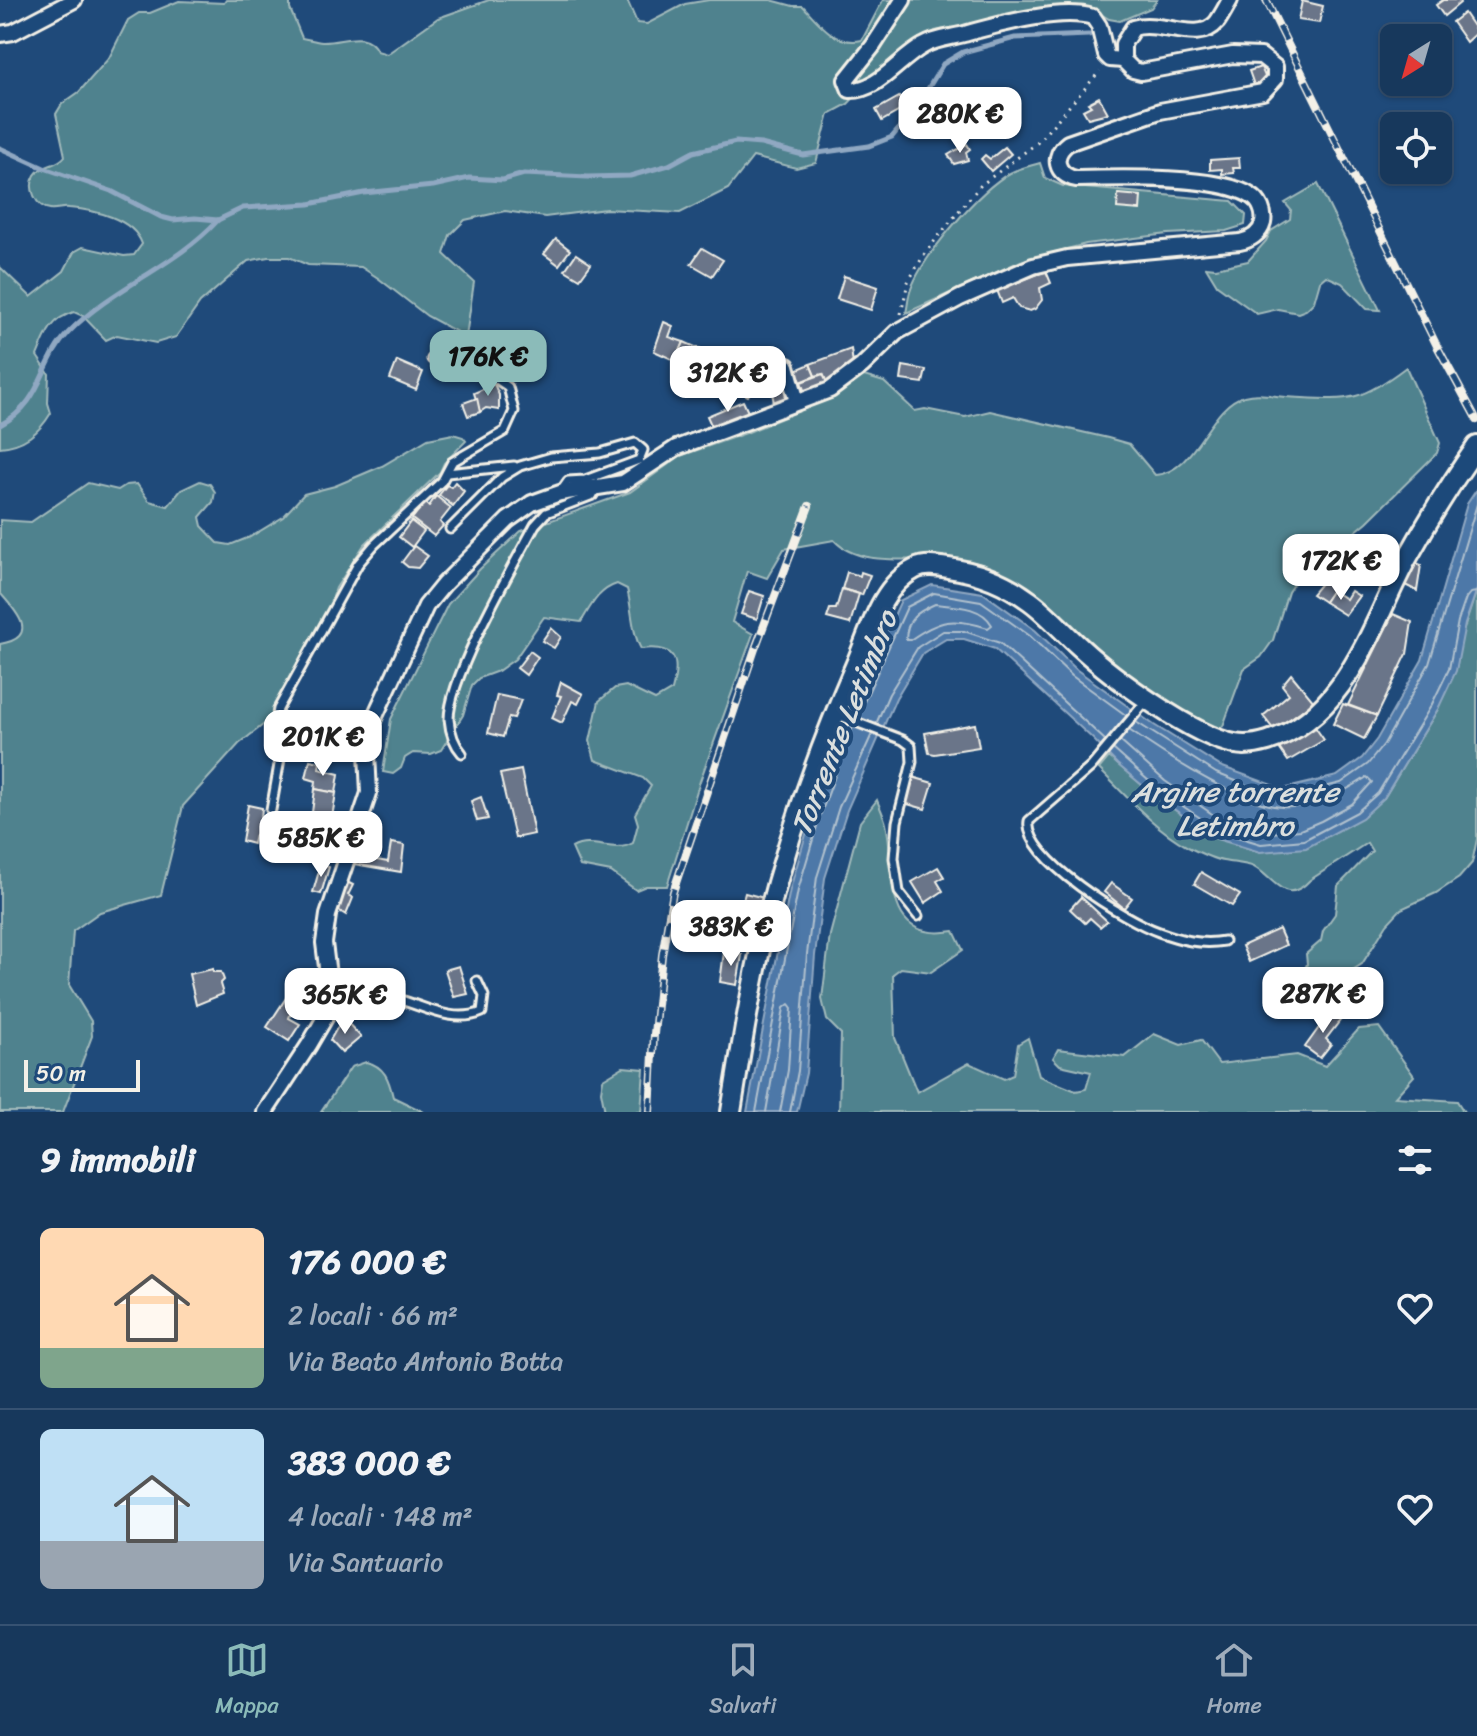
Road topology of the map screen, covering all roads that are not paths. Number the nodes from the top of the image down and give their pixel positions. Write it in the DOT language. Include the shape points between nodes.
graph roads {
  1 [pos="74,0"];
  2 [pos="903,0"];
  3 [pos="1230,0"];
  4 [pos="0,34"];
  5 [pos="1116,60"];
  6 [pos="432,359"];
  7 [pos="773,361"];
  8 [pos="797,402"];
  9 [pos="1477,446"];
  10 [pos="520,466"];
  11 [pos="447,473"];
  12 [pos="595,490"];
  13 [pos="560,493"];
  14 [pos="450,529"];
  15 [pos="1144,704"];
  16 [pos="837,715"];
  17 [pos="462,753"];
  18 [pos="271,810"];
  19 [pos="918,916"];
  20 [pos="1224,941"];
  21 [pos="477,981"];
  22 [pos="331,999"];
  23 [pos="265,1112"];
  24 [pos="731,1112"];
  1 -- 4 [label="street"];
  2 -- 5 [label="street" via="846,80 850,90 866,88 931,41 1051,16 1093,17 1105,51"];
  3 -- 5 [label="street" via="1215,24 1198,33 1145,24 1133,28"];
  5 -- 8 [label="street" via="1141,72 1233,55 1261,56 1275,67 1275,79 1263,92 1160,111 1068,143 1058,152 1060,170 1076,179 1162,180 1241,190 1261,207 1260,230 1240,242 1033,266 903,328 830,390"];
  6 -- 11 [label="lane" via="498,380 513,399 505,431 459,456"];
  7 -- 8 [label="street" via="787,366"];
  8 -- 12 [label="street" via="676,448 623,483"];
  9 -- 15 [label="main road" via="1439,499 1367,644 1340,688 1313,716 1268,741 1234,744"];
  10 -- 11 [label="lane"];
  10 -- 13 [label="lane" via="635,443 643,450 639,460 568,481"];
  10 -- 14 [label="lane" via="475,501"];
  11 -- 18 [label="lane" via="358,564 302,664 276,716 283,742"];
  12 -- 13 [label="street"];
  12 -- 17 [label="lane" via="546,513 535,525 489,615 452,697 449,719 455,746"];
  13 -- 22 [label="street" via="532,503 508,520 426,606 369,729 369,793 328,915 324,943"];
  15 -- 16 [label="main road" via="1030,601 988,577 933,565 915,569 879,609"];
  15 -- 20 [label="lane" via="1091,767 1029,821 1028,830 1034,843 1076,883 1133,922 1191,941"];
  16 -- 19 [label="lane" via="911,746 894,858 899,892"];
  16 -- 24 [label="main road" via="766,925"];
  21 -- 22 [label="lane" via="484,1003 482,1012 472,1016 444,1015 376,995 357,1003"];
  22 -- 23 [label="street" via="326,1016"];
}
